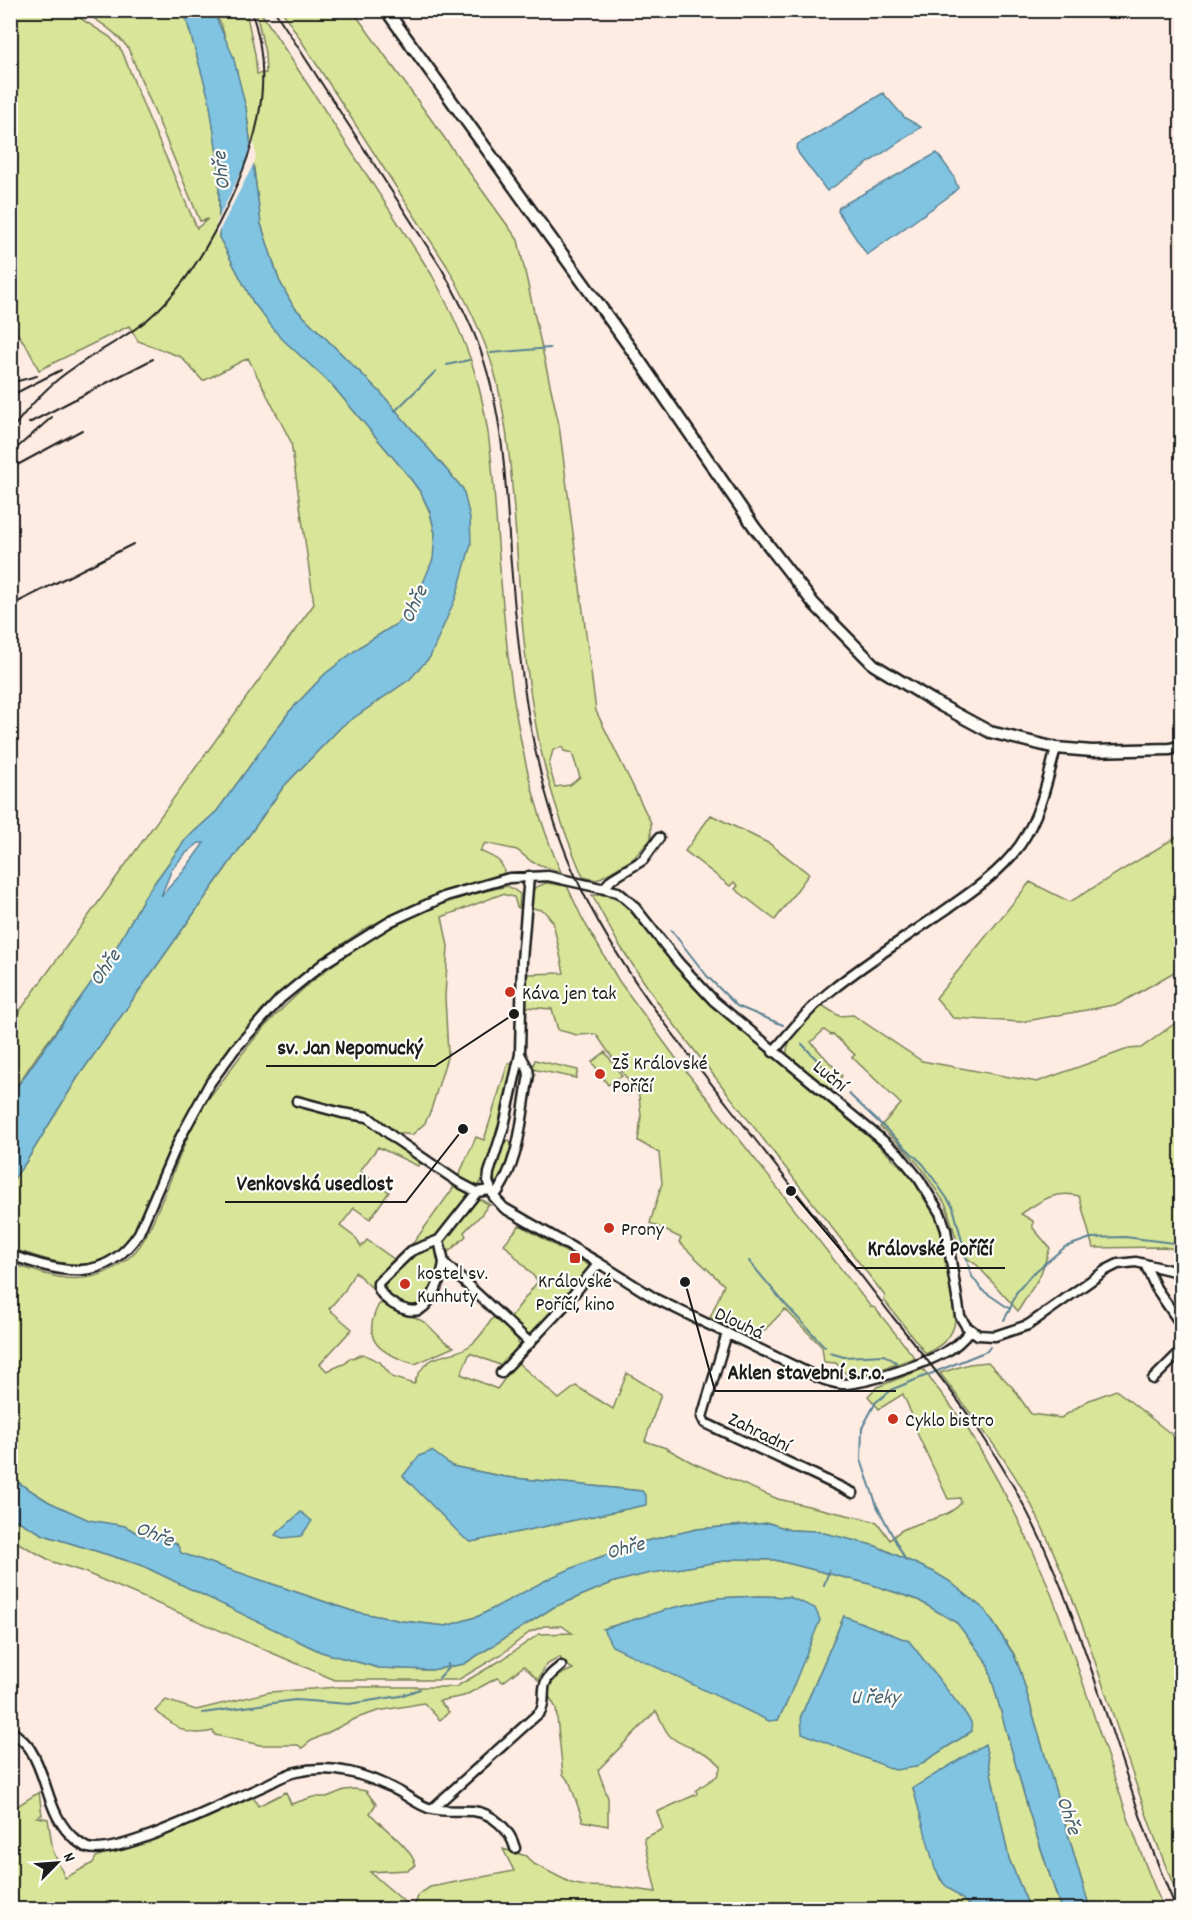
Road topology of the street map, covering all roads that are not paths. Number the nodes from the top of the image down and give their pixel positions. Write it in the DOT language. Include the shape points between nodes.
graph roads {
  1 [pos="386,10"];
  2 [pos="1182,746"];
  3 [pos="1056,748"];
  4 [pos="659,838"];
  5 [pos="529,876"];
  6 [pos="604,888"];
  7 [pos="773,1052"];
  8 [pos="520,1054"];
  9 [pos="297,1101"];
  10 [pos="477,1192"];
  11 [pos="492,1193"];
  12 [pos="439,1240"];
  13 [pos="10,1255"];
  14 [pos="444,1263"];
  15 [pos="599,1263"];
  16 [pos="1145,1264"];
  17 [pos="1182,1273"];
  18 [pos="1182,1326"];
  19 [pos="970,1331"];
  20 [pos="727,1333"];
  21 [pos="530,1343"];
  22 [pos="1182,1350"];
  23 [pos="501,1373"];
  24 [pos="1154,1379"];
  25 [pos="853,1493"];
  26 [pos="561,1666"];
  27 [pos="10,1730"];
  28 [pos="432,1809"];
  29 [pos="515,1848"];
  1 -- 3 [label="main road" via="814,604 874,665 940,705 990,732"];
  2 -- 3 [label="main road" via="1092,751"];
  3 -- 7 [label="street" via="1034,822 1007,861 984,884 833,989 807,1011"];
  4 -- 6 [label="street" via="644,860"];
  5 -- 6 [label="street, Luční" via="548,876"];
  5 -- 8 [label="street"];
  5 -- 13 [label="street, Luční" via="468,889 400,916 339,952 280,999 210,1083 180,1138 139,1233 114,1259 90,1270 76,1271"];
  6 -- 7 [label="street, Luční" via="618,892 633,905 714,1001"];
  7 -- 19 [label="street, Luční" via="898,1153 920,1179 946,1230 959,1311"];
  8 -- 11 [label="street" via="489,1173"];
  8 -- 11 [label="street" via="529,1075 522,1121 512,1165 501,1188"];
  9 -- 10 [label="street" via="368,1117"];
  10 -- 11 [label="street"];
  10 -- 12 [label="street"];
  11 -- 15 [label="street, Dlouhá" via="513,1214"];
  12 -- 14 [label="street"];
  12 -- 14 [label="street" via="411,1251 378,1283 378,1289 408,1312 419,1311 441,1278"];
  14 -- 21 [label="street"];
  15 -- 20 [label="street, Dlouhá" via="687,1316"];
  15 -- 21 [label="street"];
  16 -- 17 [label="street"];
  16 -- 18 [label="street"];
  16 -- 19 [label="street" via="1126,1262 1106,1269 1028,1325 991,1336"];
  19 -- 20 [label="street, Dlouhá" via="939,1355 857,1382 834,1383"];
  20 -- 25 [label="street, Zahradní" via="702,1417 705,1423"];
  21 -- 23 [label="street"];
  22 -- 24 [label="street"];
  26 -- 28 [label="street" via="544,1685 540,1712"];
  27 -- 28 [label="street" via="34,1757 60,1823 86,1848 118,1846 152,1835 295,1772 335,1770 370,1777"];
  28 -- 29 [label="street" via="477,1811 490,1817 500,1824"];
}
